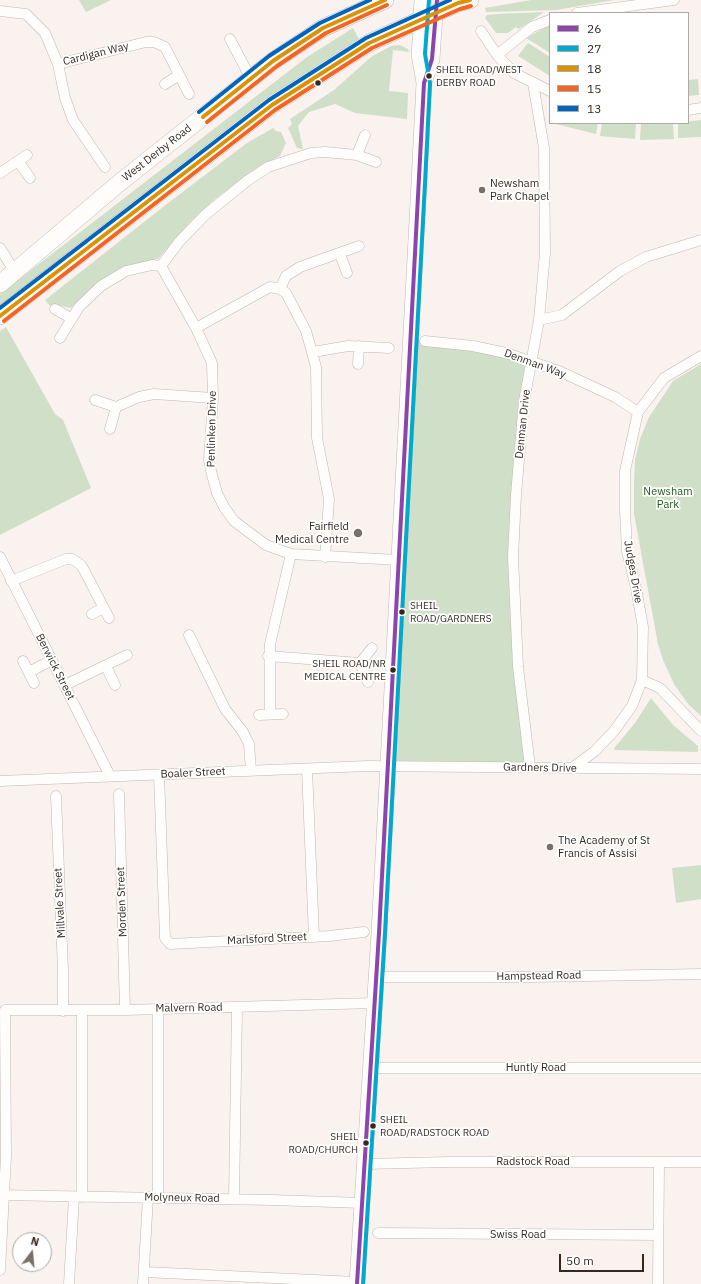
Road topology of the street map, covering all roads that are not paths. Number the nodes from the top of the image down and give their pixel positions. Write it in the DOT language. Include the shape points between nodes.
graph roads {
  1 [pos="385,0"];
  2 [pos="424,0"];
  3 [pos="470,0"];
  4 [pos="674,0"];
  5 [pos="0,10"];
  6 [pos="431,10"];
  7 [pos="584,12"];
  8 [pos="549,20"];
  9 [pos="481,31"];
  10 [pos="230,39"];
  11 [pos="497,55"];
  12 [pos="58,64"];
  13 [pos="179,75"];
  14 [pos="251,78"];
  15 [pos="533,83"];
  16 [pos="165,84"];
  17 [pos="549,91"];
  18 [pos="189,94"];
  19 [pos="701,108"];
  20 [pos="689,110"];
  21 [pos="365,135"];
  22 [pos="27,155"];
  23 [pos="357,155"];
  24 [pos="18,161"];
  25 [pos="376,162"];
  26 [pos="105,167"];
  27 [pos="0,173"];
  28 [pos="30,178"];
  29 [pos="701,240"];
  30 [pos="359,246"];
  31 [pos="0,248"];
  32 [pos="340,254"];
  33 [pos="161,266"];
  34 [pos="15,272"];
  35 [pos="347,273"];
  36 [pos="0,284"];
  37 [pos="280,288"];
  38 [pos="55,309"];
  39 [pos="0,316"];
  40 [pos="72,319"];
  41 [pos="539,320"];
  42 [pos="196,328"];
  43 [pos="60,338"];
  44 [pos="425,341"];
  45 [pos="359,346"];
  46 [pos="389,348"];
  47 [pos="313,352"];
  48 [pos="701,356"];
  49 [pos="531,361"];
  50 [pos="358,364"];
  51 [pos="213,398"];
  52 [pos="95,400"];
  53 [pos="116,407"];
  54 [pos="638,412"];
  55 [pos="110,430"];
  56 [pos="291,554"];
  57 [pos="0,557"];
  58 [pos="325,557"];
  59 [pos="398,560"];
  60 [pos="11,581"];
  61 [pos="103,608"];
  62 [pos="92,614"];
  63 [pos="109,618"];
  64 [pos="188,635"];
  65 [pos="372,648"];
  66 [pos="127,655"];
  67 [pos="268,656"];
  68 [pos="52,660"];
  69 [pos="23,661"];
  70 [pos="360,663"];
  71 [pos="106,666"];
  72 [pos="29,672"];
  73 [pos="642,680"];
  74 [pos="368,682"];
  75 [pos="34,683"];
  76 [pos="65,685"];
  77 [pos="115,685"];
  78 [pos="270,714"];
  79 [pos="283,714"];
  80 [pos="259,715"];
  81 [pos="701,731"];
  82 [pos="387,766"];
  83 [pos="530,767"];
  84 [pos="572,768"];
  85 [pos="307,769"];
  86 [pos="697,769"];
  87 [pos="251,770"];
  88 [pos="159,775"];
  89 [pos="110,776"];
  90 [pos="0,781"];
  91 [pos="119,794"];
  92 [pos="56,796"];
  93 [pos="364,932"];
  94 [pos="314,937"];
  95 [pos="701,974"];
  96 [pos="376,977"];
  97 [pos="374,1003"];
  98 [pos="2,1006"];
  99 [pos="238,1008"];
  100 [pos="158,1009"];
  101 [pos="82,1010"];
  102 [pos="126,1010"];
  103 [pos="63,1011"];
  104 [pos="371,1068"];
  105 [pos="701,1068"];
  106 [pos="659,1162"];
  107 [pos="701,1162"];
  108 [pos="365,1164"];
  109 [pos="2,1195"];
  110 [pos="78,1197"];
  111 [pos="153,1198"];
  112 [pos="234,1199"];
  113 [pos="363,1203"];
  114 [pos="378,1233"];
  115 [pos="658,1235"];
  116 [pos="0,1270"];
  117 [pos="144,1272"];
  118 [pos="357,1283"];
  119 [pos="69,1284"];
  120 [pos="143,1284"];
  121 [pos="658,1284"];
  1 -- 14 [label="highway, West Derby Road" via="323,28"];
  2 -- 6 [label="highway"];
  3 -- 6 [label="highway"];
  4 -- 7 [label="street"];
  5 -- 12 [label="street, Cardigan Way" via="26,14 45,33"];
  6 -- 39 [label="highway" via="369,43 257,115"];
  6 -- 59 [label="main road" via="419,54 424,83"];
  8 -- 11 [label="street" via="532,27"];
  9 -- 11 [label="street"];
  10 -- 14 [label="street"];
  11 -- 15 [label="street" via="514,73"];
  12 -- 13 [label="street, Cardigan Way" via="154,42 165,47"];
  12 -- 26 [label="street" via="65,98 73,120"];
  13 -- 16 [label="street"];
  13 -- 18 [label="street, Cardigan Way"];
  14 -- 34 [label="highway, West Derby Road" via="118,184"];
  15 -- 17 [label="street"];
  15 -- 41 [label="street, Denman Drive" via="544,148 545,253"];
  19 -- 20 [label="street"];
  21 -- 23 [label="street"];
  22 -- 24 [label="street"];
  23 -- 25 [label="street"];
  23 -- 33 [label="street" via="311,153 268,167 205,214"];
  24 -- 27 [label="street"];
  24 -- 28 [label="street"];
  29 -- 41 [label="street" via="646,257 620,270 562,315"];
  30 -- 32 [label="street"];
  31 -- 34 [label="street"];
  32 -- 35 [label="street"];
  32 -- 37 [label="street" via="308,263 292,271 286,276"];
  33 -- 40 [label="street" via="143,266 113,278 89,296"];
  33 -- 42 [label="street, Penlinken Drive"];
  34 -- 36 [label="highway, West Derby Road"];
  37 -- 42 [label="street" via="270,287"];
  37 -- 47 [label="street" via="286,293 301,321"];
  38 -- 40 [label="street"];
  40 -- 43 [label="street"];
  41 -- 49 [label="street, Denman Drive"];
  42 -- 51 [label="street, Penlinken Drive" via="212,363"];
  44 -- 49 [label="street, Denman Way" via="473,346"];
  45 -- 46 [label="street"];
  45 -- 47 [label="street"];
  45 -- 50 [label="street"];
  47 -- 58 [label="street" via="317,382 315,423 329,499"];
  48 -- 54 [label="street, Judges Drive" via="664,378"];
  49 -- 54 [label="street, Denman Way" via="559,371"];
  49 -- 83 [label="street, Denman Drive" via="524,401 513,557 518,666"];
  51 -- 53 [label="street" via="154,394 139,397"];
  51 -- 56 [label="street, Penlinken Drive" via="209,460 217,493 224,507 234,521 249,534 266,545"];
  52 -- 53 [label="street"];
  53 -- 55 [label="street"];
  54 -- 73 [label="street, Judges Drive" via="625,471 625,510 627,551 643,627"];
  56 -- 58 [label="street, Penlinken Drive"];
  56 -- 67 [label="street"];
  57 -- 60 [label="street, Berwick Street"];
  58 -- 59 [label="street, Penlinken Drive"];
  59 -- 82 [label="main road"];
  60 -- 61 [label="street" via="66,559 72,559 81,565"];
  60 -- 68 [label="street, Berwick Street"];
  61 -- 62 [label="street"];
  61 -- 63 [label="street"];
  64 -- 87 [label="street" via="224,709 243,732 248,744"];
  65 -- 70 [label="street"];
  66 -- 71 [label="street"];
  67 -- 70 [label="street"];
  67 -- 78 [label="street"];
  68 -- 72 [label="street"];
  68 -- 76 [label="street, Berwick Street"];
  69 -- 72 [label="street"];
  70 -- 74 [label="street"];
  71 -- 76 [label="street"];
  71 -- 77 [label="street"];
  72 -- 75 [label="street"];
  73 -- 81 [label="street" via="660,688"];
  73 -- 84 [label="street, Judges Drive" via="632,706 614,731 595,751"];
  76 -- 89 [label="street, Berwick Street"];
  78 -- 79 [label="street"];
  78 -- 80 [label="street"];
  82 -- 83 [label="street, Gardners Drive"];
  82 -- 85 [label="street, Boaler Street"];
  82 -- 96 [label="main road"];
  83 -- 84 [label="street, Gardners Drive"];
  84 -- 86 [label="street, Gardners Drive"];
  85 -- 87 [label="street, Boaler Street"];
  85 -- 94 [label="street"];
  87 -- 88 [label="street, Boaler Street"];
  88 -- 89 [label="street, Boaler Street"];
  88 -- 94 [label="street, Marlsford Street" via="165,938 170,944"];
  89 -- 90 [label="street, Boaler Street"];
  91 -- 102 [label="street, Morden Street"];
  92 -- 103 [label="street, Millvale Street"];
  93 -- 94 [label="street, Marlsford Street"];
  95 -- 96 [label="street, Hampstead Road"];
  96 -- 97 [label="main road"];
  97 -- 99 [label="street, Malvern Road"];
  97 -- 104 [label="main road"];
  98 -- 103 [label="street, Malvern Road"];
  98 -- 109 [label="street" via="6,1156"];
  99 -- 100 [label="street, Malvern Road"];
  99 -- 112 [label="street"];
  100 -- 102 [label="street, Malvern Road"];
  100 -- 111 [label="street"];
  101 -- 102 [label="street, Malvern Road"];
  101 -- 103 [label="street, Malvern Road"];
  101 -- 110 [label="street"];
  104 -- 105 [label="street, Huntly Road"];
  104 -- 108 [label="main road"];
  106 -- 107 [label="street, Radstock Road"];
  106 -- 108 [label="street, Radstock Road"];
  106 -- 115 [label="street"];
  108 -- 113 [label="main road"];
  109 -- 110 [label="street, Molyneux Road"];
  109 -- 116 [label="street"];
  110 -- 111 [label="street, Molyneux Road"];
  110 -- 119 [label="street"];
  111 -- 112 [label="street, Molyneux Road"];
  111 -- 117 [label="street"];
  112 -- 113 [label="street, Molyneux Road"];
  113 -- 118 [label="main road"];
  114 -- 115 [label="street, Swiss Road"];
  115 -- 121 [label="street"];
  117 -- 118 [label="street"];
  117 -- 120 [label="street"];
}
